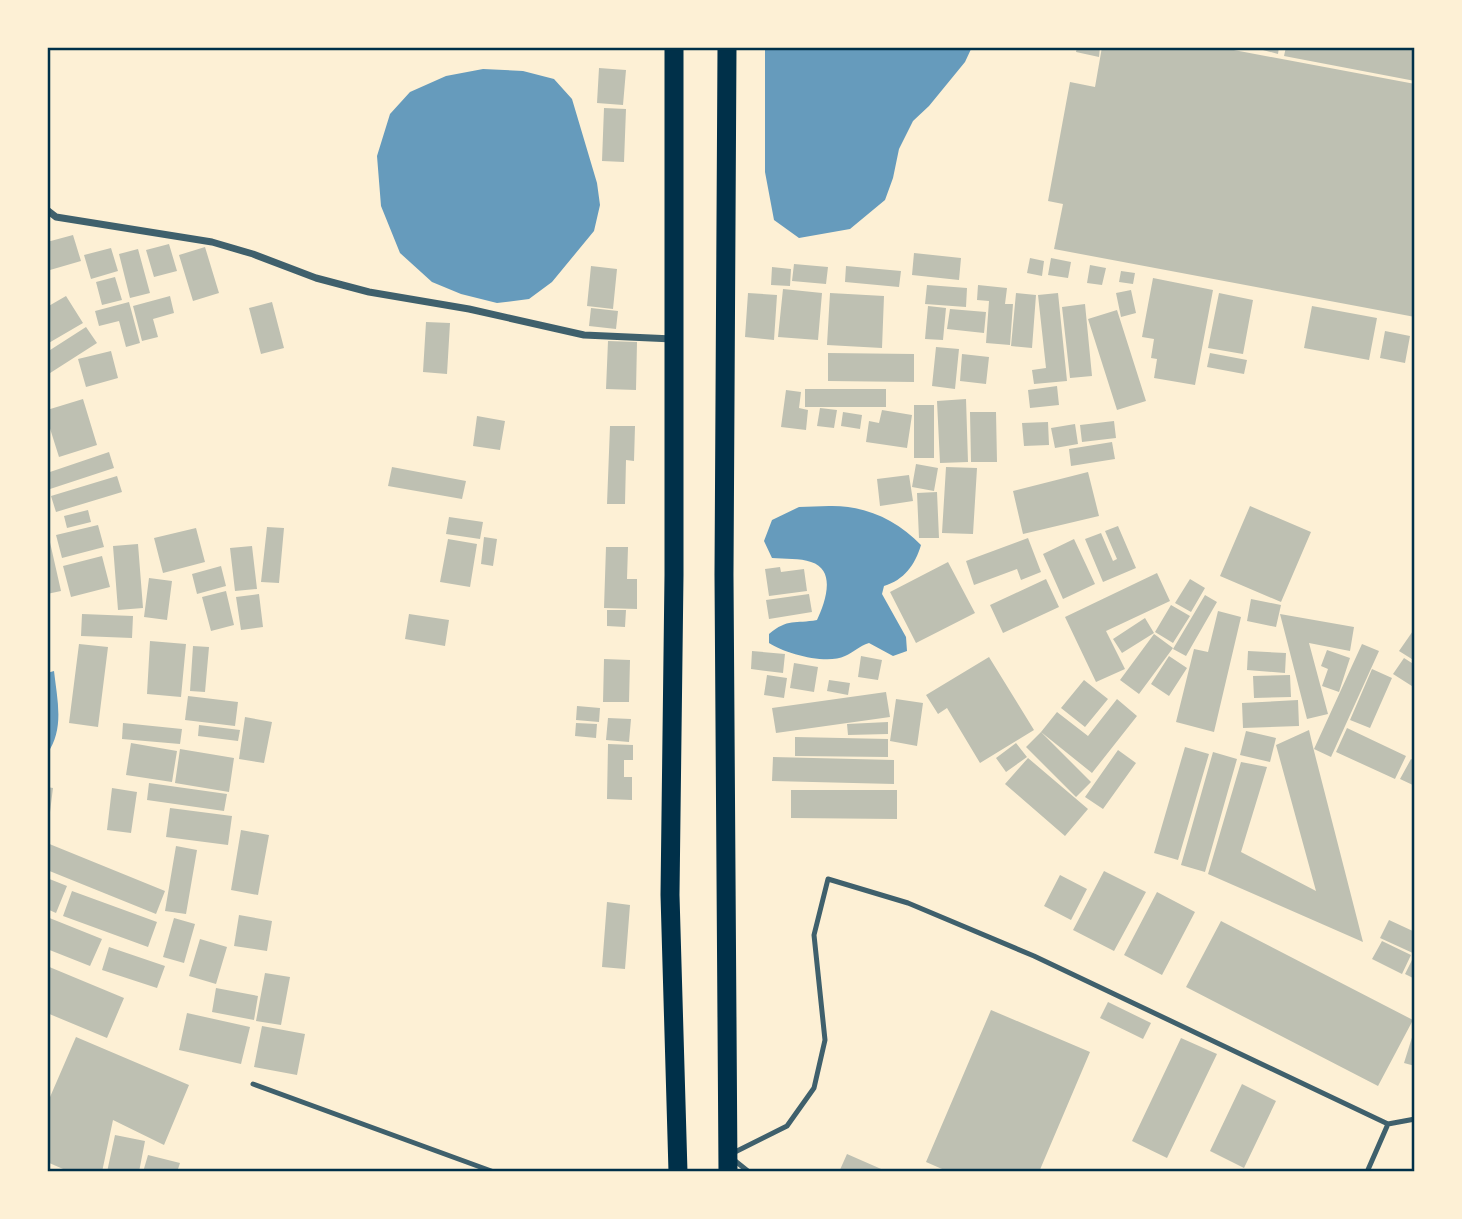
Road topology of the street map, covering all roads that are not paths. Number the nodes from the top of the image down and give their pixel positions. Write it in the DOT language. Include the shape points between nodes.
graph roads {
  1 [pos="674,47"];
  2 [pos="727,47"];
  3 [pos="47,210"];
  4 [pos="674,339"];
  5 [pos="253,1084"];
  6 [pos="1415,1119"];
  7 [pos="1388,1124"];
  8 [pos="728,1164"];
  9 [pos="494,1172"];
  10 [pos="678,1172"];
  11 [pos="749,1172"];
  12 [pos="1367,1172"];
  1 -- 4 [label="highway"];
  2 -- 8 [label="highway"];
  3 -- 4 [label="street" via="56,217 212,242 369,292 584,335"];
  4 -- 10 [label="highway" via="670,895"];
  5 -- 9 [label="lane"];
  6 -- 7 [label="lane"];
  7 -- 8 [label="lane" via="1034,956 908,904 828,879 814,934 825,1040 814,1088 787,1126"];
  7 -- 12 [label="lane"];
  8 -- 11 [label="lane"];
}
